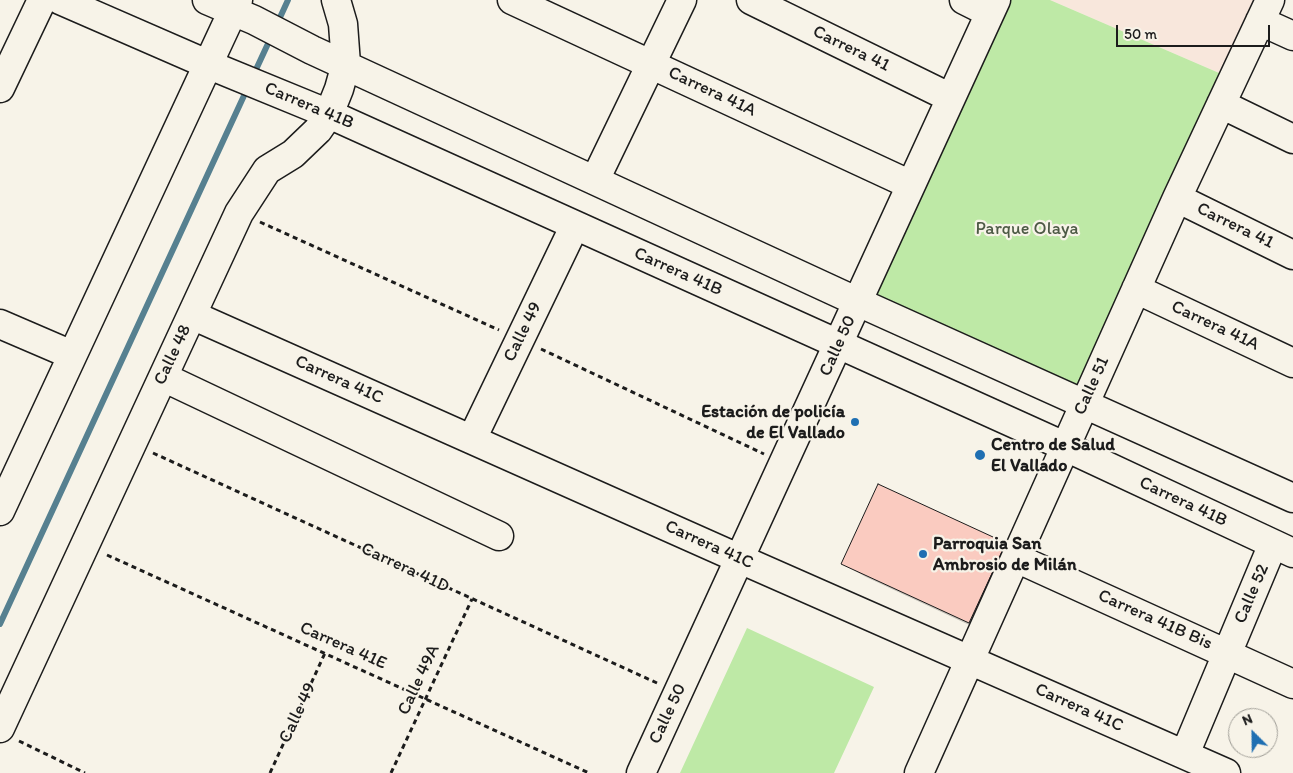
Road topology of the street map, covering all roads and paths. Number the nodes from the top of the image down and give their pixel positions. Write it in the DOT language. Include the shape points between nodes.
graph roads {
  1 [pos="42,0"];
  2 [pos="60,0"];
  3 [pos="207,0"];
  4 [pos="336,0"];
  5 [pos="512,0"];
  6 [pos="682,0"];
  7 [pos="751,0"];
  8 [pos="964,0"];
  9 [pos="993,6"];
  10 [pos="242,11"];
  11 [pos="1265,11"];
  12 [pos="1293,36"];
  13 [pos="346,64"];
  14 [pos="653,64"];
  15 [pos="218,68"];
  16 [pos="0,88"];
  17 [pos="951,98"];
  18 [pos="1221,104"];
  19 [pos="329,114"];
  20 [pos="1293,139"];
  21 [pos="596,180"];
  22 [pos="912,185"];
  23 [pos="1177,198"];
  24 [pos="574,225"];
  25 [pos="1293,254"];
  26 [pos="1136,289"];
  27 [pos="858,302"];
  28 [pos="192,314"];
  29 [pos="0,324"];
  30 [pos="839,344"];
  31 [pos="72,355"];
  32 [pos="1293,363"];
  33 [pos="163,377"];
  34 [pos="1084,403"];
  35 [pos="472,440"];
  36 [pos="132,443"];
  37 [pos="1065,447"];
  38 [pos="1293,498"];
  39 [pos="0,511"];
  40 [pos="499,536"];
  41 [pos="85,545"];
  42 [pos="1283,549"];
  43 [pos="1016,558"];
  44 [pos="740,559"];
  45 [pos="472,599"];
  46 [pos="325,653"];
  47 [pos="1227,653"];
  48 [pos="970,661"];
  49 [pos="1293,684"];
  50 [pos="678,693"];
  51 [pos="426,699"];
  52 [pos="8,734"];
  53 [pos="1185,754"];
  54 [pos="85,773"];
  55 [pos="270,773"];
  56 [pos="391,773"];
  57 [pos="589,773"];
  58 [pos="641,773"];
  59 [pos="921,773"];
  60 [pos="1226,773"];
  1 -- 16 [label="street"];
  2 -- 15 [label="street, Carrera 41B"];
  3 -- 10 [label="street"];
  4 -- 13 [label="street, Calle 48" via="343,24"];
  5 -- 14 [label="street, Carrera 41A"];
  6 -- 14 [label="street"];
  7 -- 17 [label="street, Carrera 41"];
  8 -- 9 [label="street"];
  9 -- 17 [label="street, Calle 50"];
  10 -- 13 [label="street" via="312,50"];
  10 -- 15 [label="street"];
  11 -- 12 [label="street"];
  11 -- 18 [label="street, Calle 51"];
  13 -- 19 [label="street, Calle 48"];
  13 -- 21 [label="street"];
  14 -- 21 [label="street"];
  14 -- 22 [label="street, Carrera 41A"];
  15 -- 19 [label="street, Carrera 41B"];
  15 -- 31 [label="street"];
  17 -- 22 [label="street, Calle 50"];
  18 -- 20 [label="street"];
  18 -- 23 [label="street, Calle 51"];
  19 -- 24 [label="street, Carrera 41B"];
  19 -- 28 [label="street, Calle 48" via="318,130 293,154 267,170 239,213"];
  21 -- 27 [label="street"];
  22 -- 27 [label="street, Calle 50"];
  23 -- 25 [label="street, Carrera 41"];
  23 -- 26 [label="street, Calle 51"];
  24 -- 30 [label="street, Carrera 41B"];
  24 -- 35 [label="street, Calle 49"];
  26 -- 32 [label="street, Carrera 41A"];
  26 -- 34 [label="street, Calle 51"];
  27 -- 30 [label="street, Calle 50"];
  27 -- 34 [label="street"];
  28 -- 33 [label="street, Calle 48"];
  28 -- 35 [label="street, Carrera 41C"];
  29 -- 31 [label="street"];
  30 -- 37 [label="street, Carrera 41B"];
  30 -- 44 [label="street, Calle 50"];
  31 -- 39 [label="street"];
  33 -- 36 [label="street, Calle 48"];
  33 -- 40 [label="street"];
  34 -- 37 [label="street, Calle 51"];
  34 -- 38 [label="street"];
  35 -- 44 [label="street, Carrera 41C"];
  36 -- 41 [label="street, Calle 48"];
  36 -- 45 [label="path, Carrera 41D"];
  37 -- 42 [label="street, Carrera 41B"];
  37 -- 43 [label="street, Calle 51"];
  41 -- 46 [label="path, Carrera 41E"];
  41 -- 52 [label="street, Calle 48"];
  42 -- 47 [label="street, Calle 52"];
  43 -- 47 [label="street, Carrera 41B Bis"];
  43 -- 48 [label="street, Calle 51"];
  44 -- 48 [label="street, Carrera 41C"];
  44 -- 50 [label="street, Calle 50"];
  45 -- 50 [label="path, Carrera 41D"];
  45 -- 51 [label="path, Calle 49A"];
  46 -- 51 [label="path, Carrera 41E"];
  46 -- 55 [label="path, Calle 49"];
  47 -- 49 [label="street, Carrera 41B Bis"];
  47 -- 53 [label="street, Calle 52"];
  48 -- 53 [label="street, Carrera 41C"];
  48 -- 59 [label="street, Calle 51"];
  50 -- 58 [label="street, Calle 50"];
  51 -- 56 [label="path, Calle 49A"];
  51 -- 57 [label="path, Carrera 41E"];
  52 -- 54 [label="path"];
  53 -- 60 [label="street, Carrera 41C"];
}
